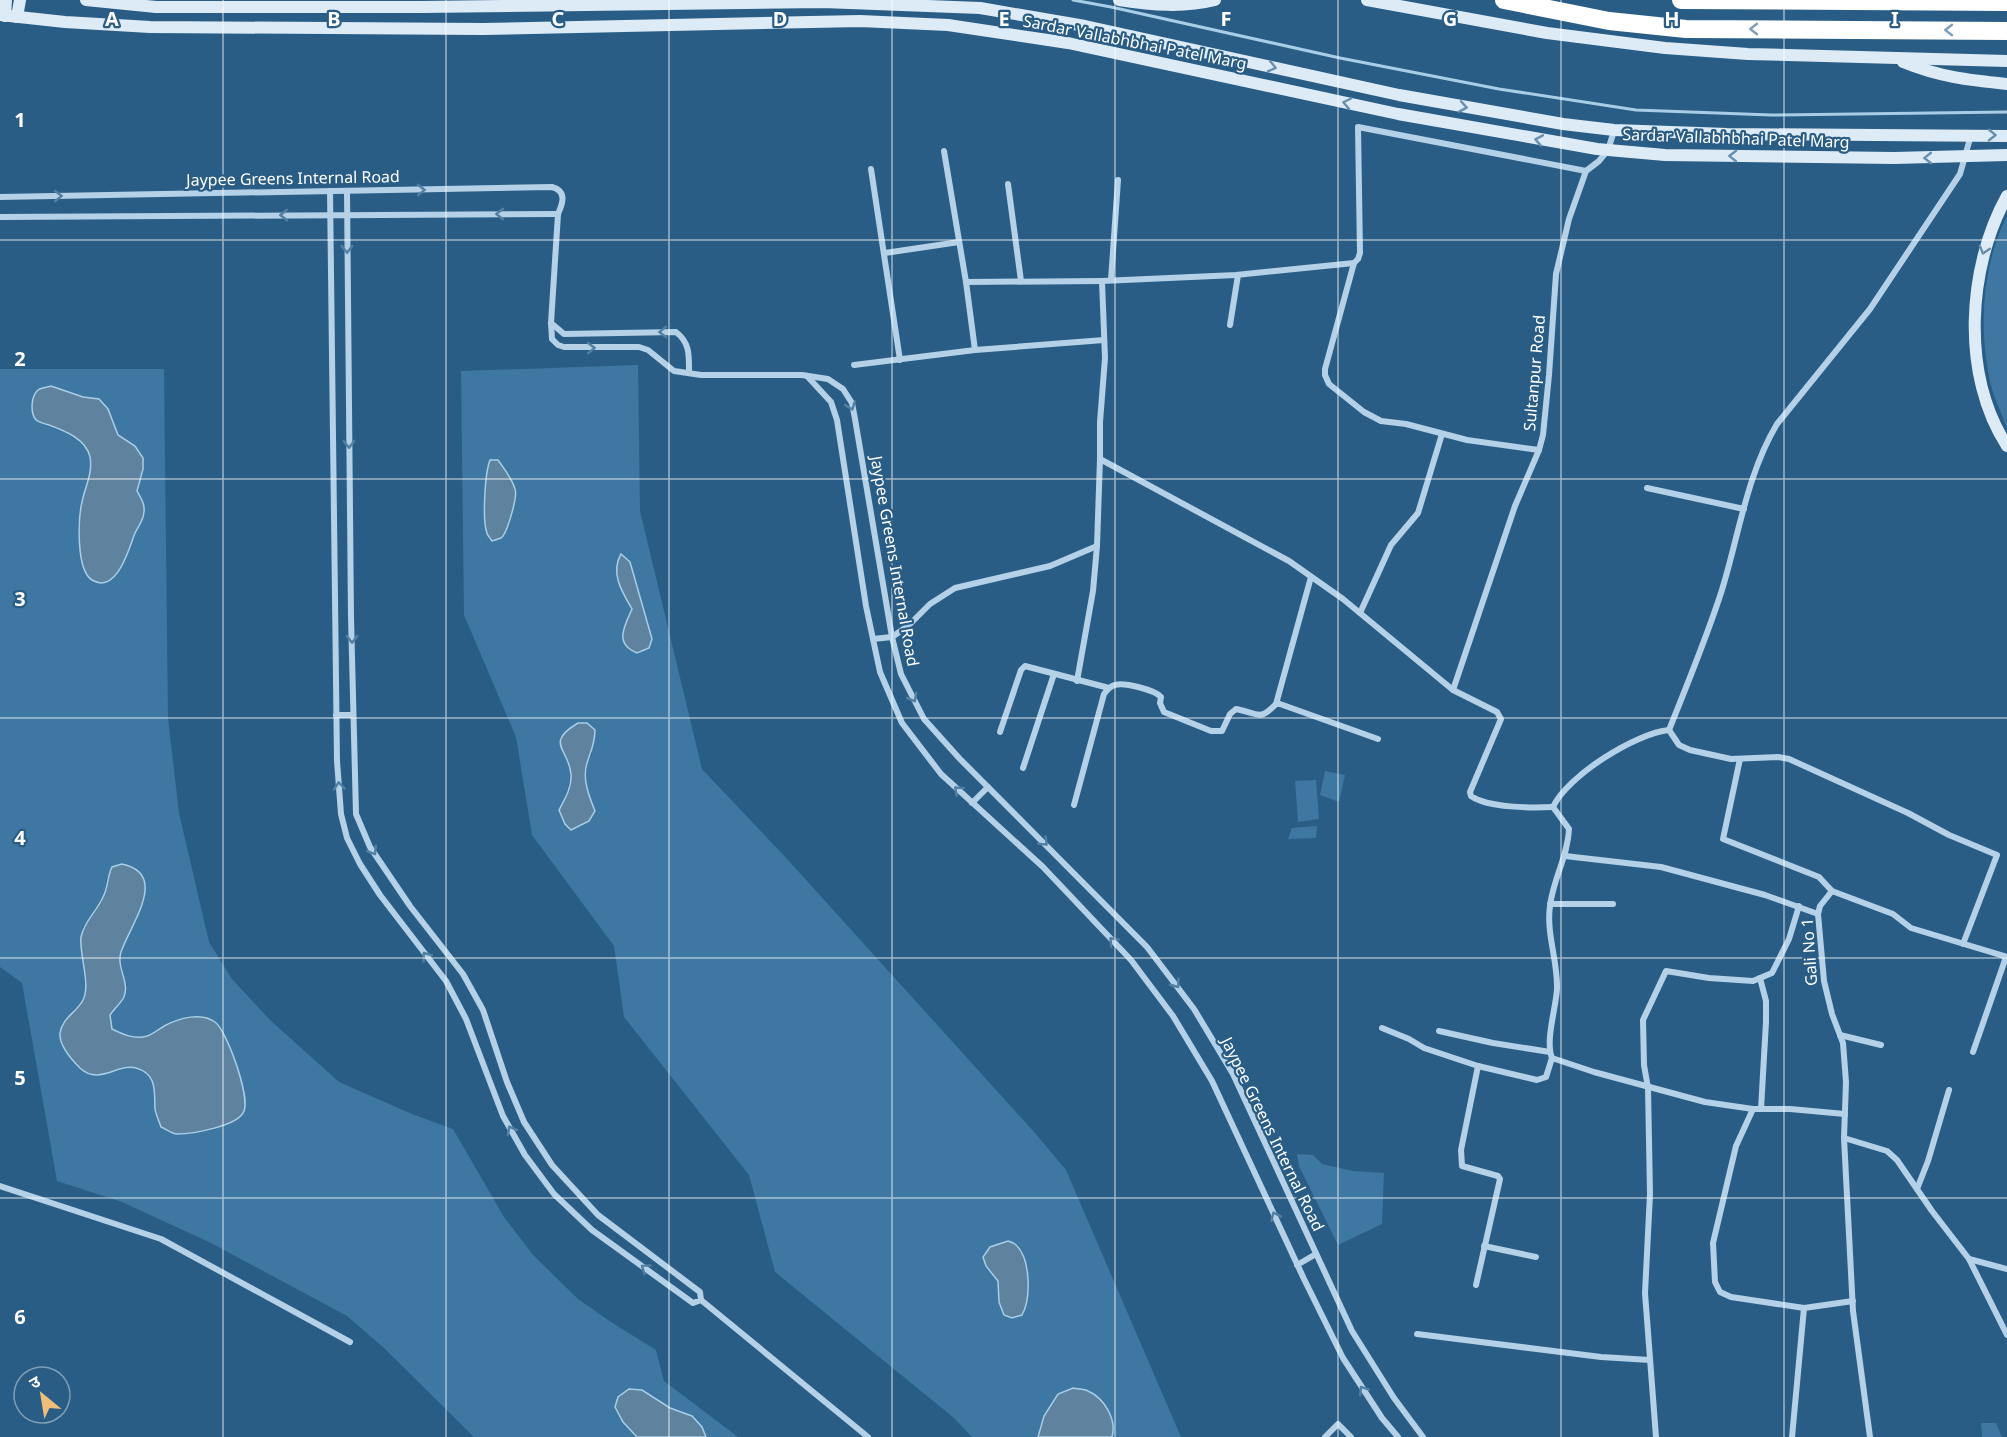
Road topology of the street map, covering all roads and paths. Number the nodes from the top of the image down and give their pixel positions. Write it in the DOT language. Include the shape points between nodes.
graph roads {
  1 [pos="6,0"];
  2 [pos="21,0"];
  3 [pos="86,0"];
  4 [pos="1119,0"];
  5 [pos="1215,0"];
  6 [pos="1367,0"];
  7 [pos="1504,0"];
  8 [pos="1682,0"];
  9 [pos="833,1"];
  10 [pos="2007,2"];
  11 [pos="7,16"];
  12 [pos="832,22"];
  13 [pos="2007,31"];
  14 [pos="1895,58"];
  15 [pos="2007,62"];
  16 [pos="2007,84"];
  17 [pos="1614,130"];
  18 [pos="1971,135"];
  19 [pos="2007,136"];
  20 [pos="1608,150"];
  21 [pos="944,151"];
  22 [pos="2007,155"];
  23 [pos="1965,157"];
  24 [pos="871,169"];
  25 [pos="1586,171"];
  26 [pos="1118,180"];
  27 [pos="1008,184"];
  28 [pos="330,191"];
  29 [pos="347,191"];
  30 [pos="2007,196"];
  31 [pos="0,197"];
  32 [pos="558,214"];
  33 [pos="330,215"];
  34 [pos="347,215"];
  35 [pos="0,217"];
  36 [pos="959,242"];
  37 [pos="885,253"];
  38 [pos="1354,263"];
  39 [pos="1238,275"];
  40 [pos="1111,280"];
  41 [pos="1021,281"];
  42 [pos="1102,281"];
  43 [pos="966,282"];
  44 [pos="551,323"];
  45 [pos="1230,325"];
  46 [pos="1104,340"];
  47 [pos="975,350"];
  48 [pos="900,360"];
  49 [pos="854,365"];
  50 [pos="689,372"];
  51 [pos="807,376"];
  52 [pos="1442,434"];
  53 [pos="2007,446"];
  54 [pos="1539,450"];
  55 [pos="1100,459"];
  56 [pos="1647,488"];
  57 [pos="1744,509"];
  58 [pos="1097,546"];
  59 [pos="1311,578"];
  60 [pos="1360,614"];
  61 [pos="892,637"];
  62 [pos="873,639"];
  63 [pos="1054,674"];
  64 [pos="1077,681"];
  65 [pos="1108,688"];
  66 [pos="1454,690"];
  67 [pos="1276,704"];
  68 [pos="336,715"];
  69 [pos="353,715"];
  70 [pos="1669,730"];
  71 [pos="1000,732"];
  72 [pos="1378,739"];
  73 [pos="1740,759"];
  74 [pos="1023,768"];
  75 [pos="988,787"];
  76 [pos="972,802"];
  77 [pos="1074,805"];
  78 [pos="1553,807"];
  79 [pos="1565,856"];
  80 [pos="1832,891"];
  81 [pos="1550,904"];
  82 [pos="1613,904"];
  83 [pos="1798,906"];
  84 [pos="1818,914"];
  85 [pos="1963,944"];
  86 [pos="2006,957"];
  87 [pos="1760,978"];
  88 [pos="1382,1028"];
  89 [pos="1438,1031"];
  90 [pos="1840,1035"];
  91 [pos="1881,1045"];
  92 [pos="1973,1052"];
  93 [pos="1551,1055"];
  94 [pos="1478,1066"];
  95 [pos="1648,1088"];
  96 [pos="1949,1090"];
  97 [pos="1757,1109"];
  98 [pos="1845,1114"];
  99 [pos="1844,1138"];
  100 [pos="0,1186"];
  101 [pos="1917,1189"];
  102 [pos="1484,1246"];
  103 [pos="1316,1254"];
  104 [pos="1536,1257"];
  105 [pos="1970,1259"];
  106 [pos="1297,1265"];
  107 [pos="2007,1269"];
  108 [pos="1476,1285"];
  109 [pos="701,1300"];
  110 [pos="1853,1301"];
  111 [pos="1804,1308"];
  112 [pos="1418,1334"];
  113 [pos="2007,1335"];
  114 [pos="350,1342"];
  115 [pos="1650,1360"];
  116 [pos="868,1437"];
  117 [pos="1325,1437"];
  118 [pos="1351,1437"];
  119 [pos="1398,1437"];
  120 [pos="1423,1437"];
  121 [pos="1656,1437"];
  122 [pos="1792,1437"];
  123 [pos="1870,1437"];
  1 -- 11 [label="street"];
  2 -- 11 [label="street"];
  3 -- 9 [label="street, Sardar Vallabhbhai Patel Marg" via="156,7"];
  4 -- 5 [label="street" via="1186,5"];
  6 -- 14 [label="street" via="1547,33 1665,48"];
  13 -- 7 [label="highway, one-way" via="1686,29 1609,21"];
  8 -- 10 [label="highway"];
  9 -- 12 [label="street"];
  9 -- 17 [label="street, Sardar Vallabhbhai Patel Marg, one-way" via="980,8 1085,26 1398,95"];
  11 -- 12 [label="street, Sardar Vallabhbhai Patel Marg" via="150,27 483,29"];
  20 -- 12 [label="street, Sardar Vallabhbhai Patel Marg, one-way" via="1398,114 1068,43 948,25"];
  14 -- 15 [label="street"];
  14 -- 16 [label="street" via="1930,73"];
  17 -- 18 [label="street, Sardar Vallabhbhai Patel Marg"];
  17 -- 20 [label="street, Sultanpur Road"];
  18 -- 19 [label="street, Sardar Vallabhbhai Patel Marg, one-way"];
  18 -- 23 [label="street"];
  23 -- 20 [label="street, Sardar Vallabhbhai Patel Marg, one-way" via="1665,155"];
  20 -- 25 [label="street, Sultanpur Road"];
  21 -- 36 [label="street"];
  22 -- 23 [label="street, Sardar Vallabhbhai Patel Marg"];
  23 -- 57 [label="street" via="1952,186 1869,309 1765,443"];
  24 -- 37 [label="street"];
  25 -- 38 [label="street" via="1358,127 1360,253"];
  25 -- 54 [label="street, Sultanpur Road" via="1556,274 1546,416"];
  26 -- 40 [label="street"];
  27 -- 41 [label="street"];
  28 -- 29 [label="street, Jaypee Greens Internal Road"];
  31 -- 28 [label="street, Jaypee Greens Internal Road, one-way"];
  28 -- 33 [label="street"];
  29 -- 32 [label="street, Jaypee Greens Internal Road, one-way" via="552,187 563,195"];
  29 -- 34 [label="street"];
  30 -- 53 [label="street, one-way" via="1990,228 1980,262 1975,305 1976,354 1983,393"];
  32 -- 34 [label="street, one-way"];
  32 -- 44 [label="street, Jaypee Greens Internal Road"];
  33 -- 34 [label="street"];
  33 -- 35 [label="street, one-way"];
  33 -- 68 [label="street"];
  34 -- 69 [label="street, one-way"];
  36 -- 37 [label="street"];
  36 -- 43 [label="street"];
  37 -- 48 [label="street"];
  38 -- 39 [label="street"];
  38 -- 52 [label="street" via="1325,369 1326,380 1372,417"];
  39 -- 40 [label="street"];
  39 -- 45 [label="street"];
  40 -- 42 [label="street"];
  41 -- 42 [label="street"];
  41 -- 43 [label="street"];
  42 -- 46 [label="street"];
  43 -- 47 [label="street"];
  44 -- 50 [label="street, Jaypee Greens Internal Road, one-way" via="552,339 558,345 639,347 674,370"];
  50 -- 44 [label="street, one-way" via="686,339 676,332 564,334"];
  46 -- 47 [label="street"];
  46 -- 55 [label="street"];
  47 -- 48 [label="street"];
  48 -- 49 [label="street"];
  50 -- 51 [label="street, Jaypee Greens Internal Road"];
  51 -- 61 [label="street, Jaypee Greens Internal Road, one-way" via="828,380 843,389 852,403"];
  51 -- 62 [label="street, Jaypee Greens Internal Road" via="831,402 837,420"];
  52 -- 54 [label="street"];
  52 -- 60 [label="street" via="1418,513 1391,545"];
  54 -- 66 [label="street, Sultanpur Road" via="1515,506"];
  55 -- 58 [label="street"];
  55 -- 59 [label="street" via="1239,532"];
  56 -- 57 [label="street"];
  57 -- 70 [label="street" via="1722,591"];
  58 -- 61 [label="street" via="1050,566 955,588"];
  58 -- 64 [label="street" via="1094,591"];
  59 -- 60 [label="street"];
  59 -- 67 [label="street"];
  60 -- 66 [label="street"];
  61 -- 62 [label="street"];
  61 -- 75 [label="street, Jaypee Greens Internal Road, one-way" via="901,674 924,719"];
  76 -- 62 [label="street, Jaypee Greens Internal Road, one-way" via="941,774 902,723 880,672"];
  63 -- 64 [label="street"];
  63 -- 71 [label="street" via="1022,667"];
  63 -- 74 [label="street"];
  64 -- 65 [label="street"];
  65 -- 67 [label="street" via="1121,684 1155,692 1168,715 1218,732 1236,709 1263,715"];
  65 -- 77 [label="street" via="1101,701"];
  66 -- 78 [label="street" via="1497,712 1501,719 1471,796 1520,808"];
  67 -- 72 [label="street"];
  68 -- 69 [label="street"];
  109 -- 68 [label="street, one-way" via="693,1303 592,1230 554,1194 525,1155 503,1116 466,1019 446,981 380,895 346,838 341,814"];
  69 -- 109 [label="street, one-way" via="356,814 370,847 463,974 483,1010 524,1122 552,1165 598,1215 700,1292"];
  70 -- 73 [label="street" via="1684,748"];
  70 -- 78 [label="street" via="1619,750 1578,776"];
  73 -- 80 [label="street" via="1723,839 1819,878"];
  73 -- 85 [label="street" via="1790,759 1997,855"];
  75 -- 76 [label="street"];
  75 -- 103 [label="street, Jaypee Greens Internal Road, one-way" via="1147,947 1194,1009 1233,1074"];
  106 -- 76 [label="street, Jaypee Greens Internal Road, one-way" via="1212,1081 1173,1016 1131,960 1043,867"];
  78 -- 79 [label="street" via="1569,829"];
  79 -- 81 [label="street"];
  79 -- 83 [label="street" via="1661,867"];
  80 -- 84 [label="street, Gali No 1"];
  80 -- 85 [label="street" via="1893,914 1920,932"];
  81 -- 82 [label="street"];
  81 -- 93 [label="street" via="1548,927 1557,988"];
  83 -- 84 [label="street"];
  83 -- 87 [label="street" via="1789,939 1772,974"];
  84 -- 90 [label="street, Gali No 1" via="1824,981"];
  85 -- 86 [label="street"];
  86 -- 92 [label="street"];
  87 -- 95 [label="street" via="1709,978 1666,971 1643,1020"];
  87 -- 97 [label="street" via="1766,1012"];
  88 -- 94 [label="street" via="1424,1048"];
  89 -- 93 [label="street"];
  90 -- 91 [label="street"];
  90 -- 98 [label="street, Gali No 1" via="1846,1082"];
  93 -- 94 [label="street" via="1547,1074 1541,1079"];
  93 -- 95 [label="street" via="1556,1061"];
  94 -- 102 [label="street" via="1461,1163 1500,1179"];
  95 -- 97 [label="street"];
  95 -- 115 [label="street" via="1650,1194 1645,1293"];
  96 -- 101 [label="street"];
  97 -- 98 [label="street"];
  97 -- 111 [label="street" via="1736,1146 1713,1243 1715,1282 1720,1292 1731,1297"];
  98 -- 99 [label="street, Gali No 1"];
  99 -- 101 [label="street" via="1887,1151"];
  99 -- 110 [label="street, Gali No 1"];
  100 -- 114 [label="street" via="161,1239"];
  101 -- 105 [label="street"];
  102 -- 104 [label="street"];
  102 -- 108 [label="street"];
  103 -- 106 [label="street, Jaypee Greens Internal Road"];
  103 -- 120 [label="street, Jaypee Greens Internal Road" via="1352,1331"];
  105 -- 107 [label="street"];
  105 -- 113 [label="street"];
  119 -- 106 [label="street, Jaypee Greens Internal Road, one-way" via="1343,1358"];
  109 -- 116 [label="street"];
  110 -- 111 [label="street"];
  110 -- 123 [label="street, Gali No 1"];
  111 -- 122 [label="street"];
  112 -- 115 [label="street"];
  115 -- 121 [label="street"];
  117 -- 118 [label="street" via="1338,1424"];
}
